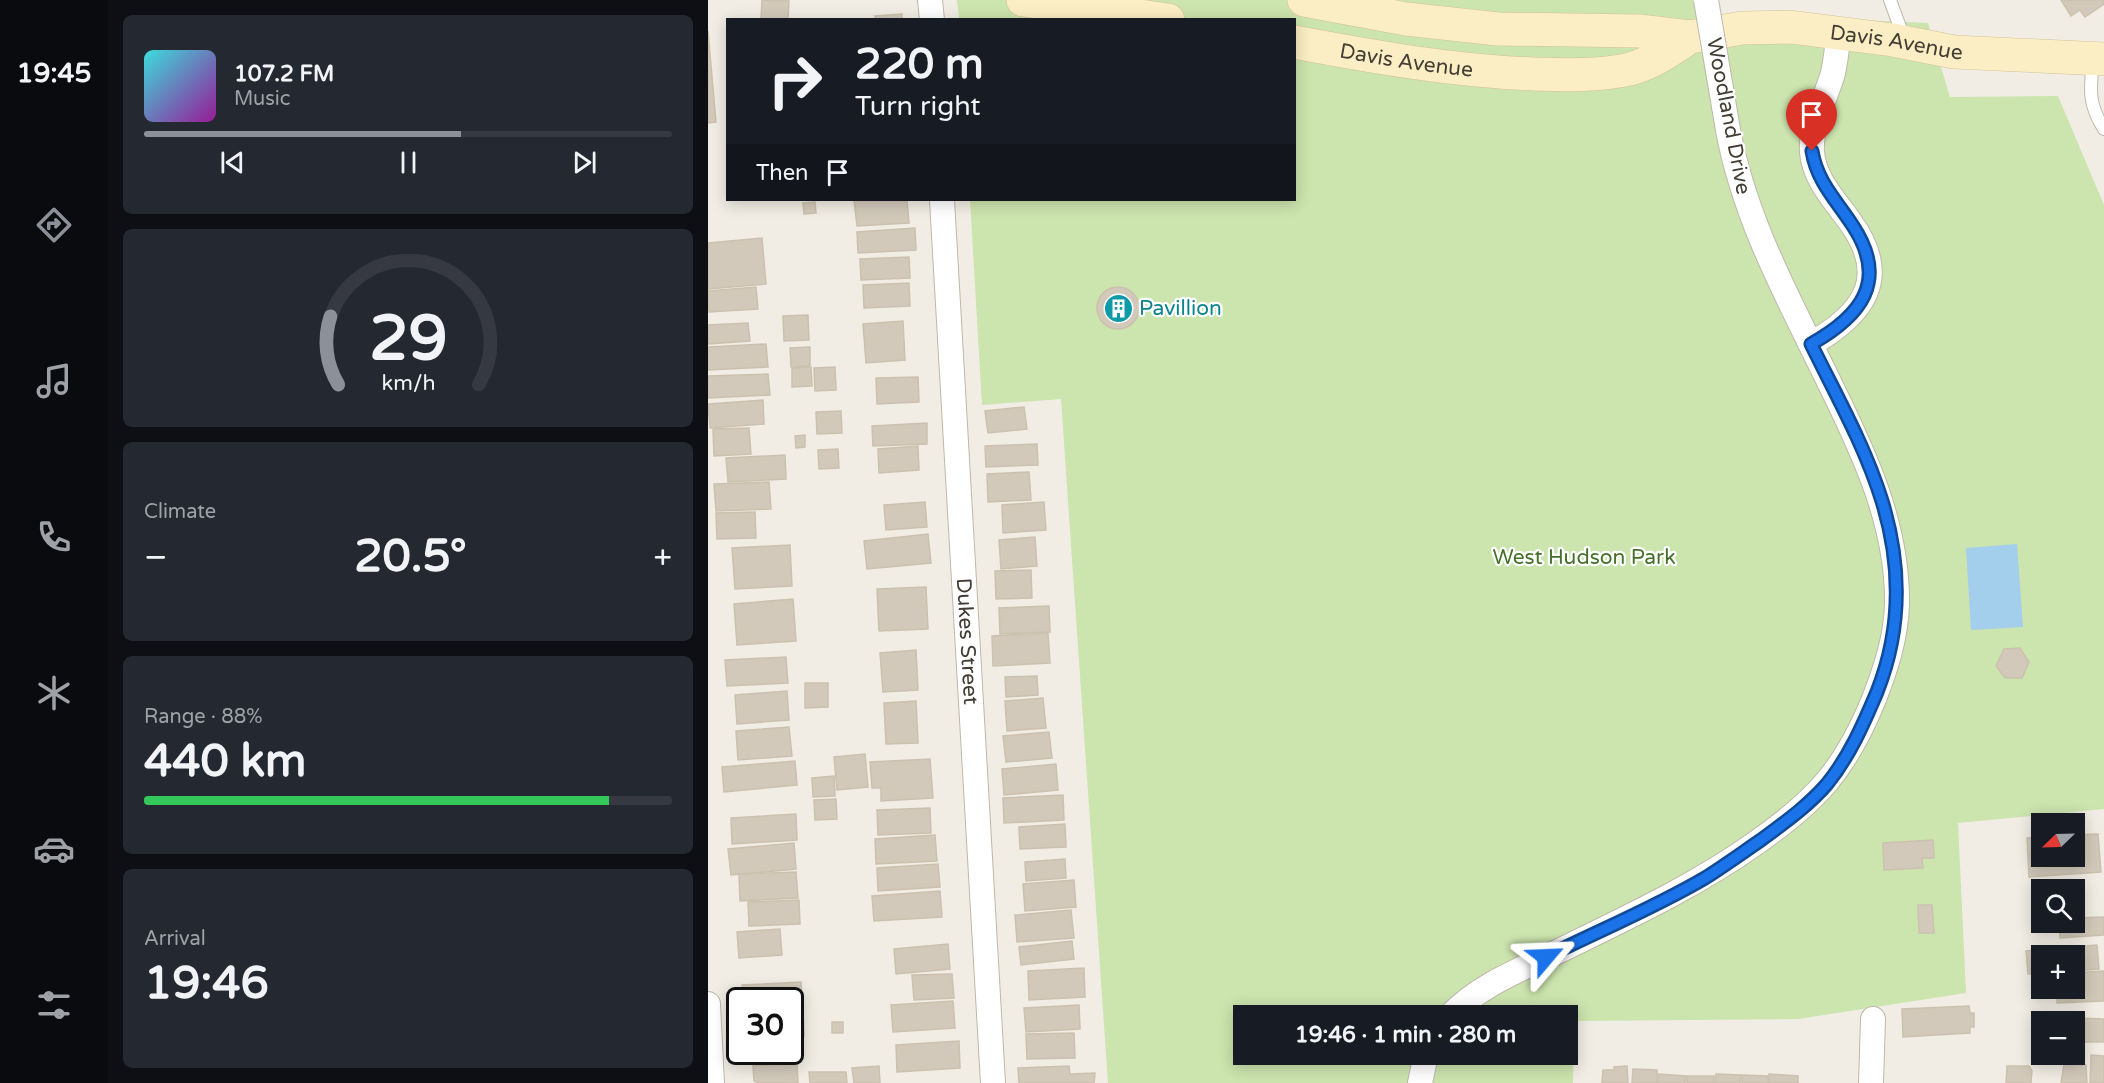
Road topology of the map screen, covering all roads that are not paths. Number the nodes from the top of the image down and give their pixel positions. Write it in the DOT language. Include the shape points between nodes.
graph roads {
  1 [pos="930,0"];
  2 [pos="1023,0"];
  3 [pos="1304,0"];
  4 [pos="1706,0"];
  5 [pos="1890,0"];
  6 [pos="932,18"];
  7 [pos="1154,18"];
  8 [pos="1839,32"];
  9 [pos="1690,38"];
  10 [pos="1296,42"];
  11 [pos="1906,42"];
  12 [pos="2099,59"];
  13 [pos="2104,129"];
  14 [pos="942,201"];
  15 [pos="1811,344"];
  16 [pos="708,1004"];
  17 [pos="1463,1005"];
  18 [pos="1873,1019"];
  19 [pos="1424,1065"];
  20 [pos="712,1083"];
  21 [pos="993,1083"];
  22 [pos="1420,1083"];
  23 [pos="1871,1083"];
  1 -- 6 [label="street"];
  2 -- 7 [label="street"];
  3 -- 9 [label="street, Davis Avenue" via="1468,27 1551,32 1640,31"];
  4 -- 15 [label="street, Woodland Drive, bridge" via="1740,184 1769,258"];
  5 -- 11 [label="lane"];
  8 -- 9 [label="street, Davis Avenue" via="1766,27"];
  8 -- 11 [label="street, Davis Avenue"];
  8 -- 15 [label="street" via="1833,73 1816,124 1812,151 1824,186 1866,248 1869,274 1863,298 1846,321"];
  9 -- 10 [label="street, Davis Avenue" via="1648,63 1616,72 1572,75 1464,70"];
  11 -- 12 [label="street, Davis Avenue" via="1954,52"];
  12 -- 13 [label="lane" via="2091,102"];
  14 -- 21 [label="street, Dukes Street"];
  15 -- 17 [label="street, Woodland Drive" via="1873,476 1894,554 1897,606 1891,651 1857,736 1826,785 1805,806 1732,860 1684,889 1503,979"];
  16 -- 20 [label="street"];
  18 -- 23 [label="street"];
  19 -- 22 [label="street"];
}
